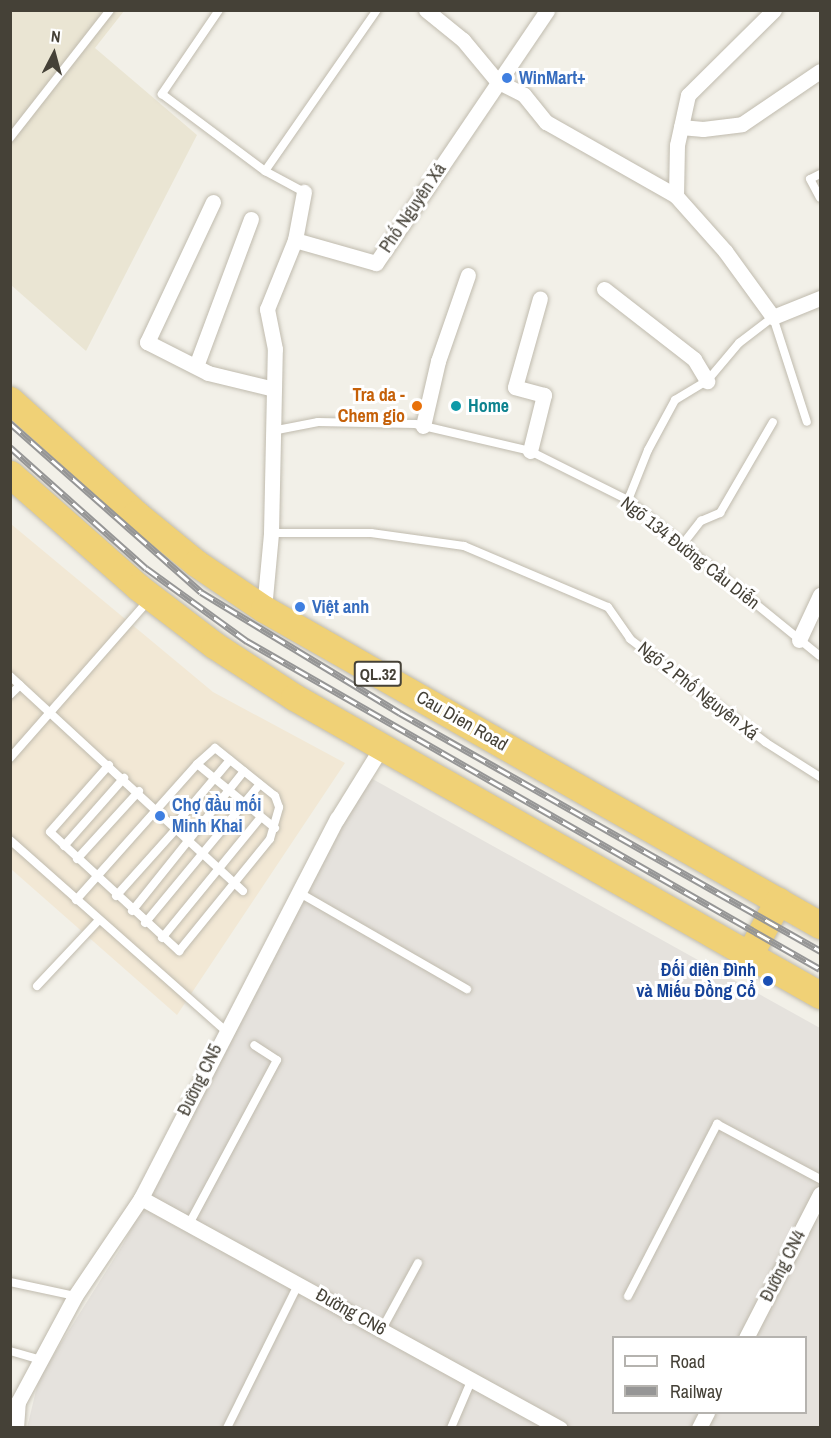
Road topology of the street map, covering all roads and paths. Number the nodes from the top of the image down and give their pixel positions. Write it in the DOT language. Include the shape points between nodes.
graph roads {
  1 [pos="110,10"];
  2 [pos="219,10"];
  3 [pos="377,10"];
  4 [pos="426,10"];
  5 [pos="548,10"];
  6 [pos="774,10"];
  7 [pos="820,71"];
  8 [pos="497,81"];
  9 [pos="681,127"];
  10 [pos="10,138"];
  11 [pos="265,171"];
  12 [pos="820,174"];
  13 [pos="304,192"];
  14 [pos="676,196"];
  15 [pos="820,198"];
  16 [pos="213,202"];
  17 [pos="251,219"];
  18 [pos="296,240"];
  19 [pos="468,275"];
  20 [pos="604,289"];
  21 [pos="540,298"];
  22 [pos="820,298"];
  23 [pos="773,317"];
  24 [pos="196,366"];
  25 [pos="707,381"];
  26 [pos="274,388"];
  27 [pos="10,400"];
  28 [pos="772,422"];
  29 [pos="807,422"];
  30 [pos="423,426"];
  31 [pos="271,431"];
  32 [pos="530,451"];
  33 [pos="10,474"];
  34 [pos="628,500"];
  35 [pos="271,533"];
  36 [pos="682,545"];
  37 [pos="820,595"];
  38 [pos="152,596"];
  39 [pos="264,609"];
  40 [pos="799,640"];
  41 [pos="820,656"];
  42 [pos="10,676"];
  43 [pos="20,685"];
  44 [pos="10,695"];
  45 [pos="52,714"];
  46 [pos="381,748"];
  47 [pos="10,758"];
  48 [pos="230,760"];
  49 [pos="197,764"];
  50 [pos="109,765"];
  51 [pos="244,771"];
  52 [pos="820,777"];
  53 [pos="124,778"];
  54 [pos="214,779"];
  55 [pos="260,784"];
  56 [pos="228,790"];
  57 [pos="139,791"];
  58 [pos="245,805"];
  59 [pos="158,808"];
  60 [pos="261,817"];
  61 [pos="176,826"];
  62 [pos="275,828"];
  63 [pos="188,838"];
  64 [pos="10,840"];
  65 [pos="64,846"];
  66 [pos="204,853"];
  67 [pos="77,859"];
  68 [pos="219,867"];
  69 [pos="96,878"];
  70 [pos="234,882"];
  71 [pos="243,891"];
  72 [pos="298,892"];
  73 [pos="116,896"];
  74 [pos="76,900"];
  75 [pos="778,901"];
  76 [pos="132,911"];
  77 [pos="98,921"];
  78 [pos="145,923"];
  79 [pos="820,925"];
  80 [pos="162,938"];
  81 [pos="748,957"];
  82 [pos="37,986"];
  83 [pos="468,989"];
  84 [pos="820,995"];
  85 [pos="225,1030"];
  86 [pos="254,1045"];
  87 [pos="820,1179"];
  88 [pos="820,1194"];
  89 [pos="141,1198"];
  90 [pos="189,1224"];
  91 [pos="418,1263"];
  92 [pos="10,1282"];
  93 [pos="299,1283"];
  94 [pos="75,1296"];
  95 [pos="628,1296"];
  96 [pos="382,1329"];
  97 [pos="747,1336"];
  98 [pos="10,1351"];
  99 [pos="41,1359"];
  100 [pos="472,1377"];
  101 [pos="14,1403"];
  102 [pos="706,1414"];
  103 [pos="16,1428"];
  104 [pos="227,1428"];
  105 [pos="452,1428"];
  106 [pos="560,1428"];
  107 [pos="699,1428"];
  1 -- 10 [label="lane"];
  2 -- 11 [label="lane" via="162,94"];
  3 -- 11 [label="lane"];
  4 -- 8 [label="street" via="463,40"];
  5 -- 8 [label="street, Phố Nguyên Xá"];
  6 -- 9 [label="street" via="688,95"];
  7 -- 9 [label="street" via="742,124 703,129"];
  8 -- 14 [label="street" via="524,95 546,122"];
  8 -- 18 [label="street, Phố Nguyên Xá" via="376,263"];
  9 -- 14 [label="street"];
  11 -- 13 [label="lane"];
  12 -- 15 [label="lane" via="810,178"];
  13 -- 18 [label="street"];
  14 -- 23 [label="street" via="725,251"];
  16 -- 24 [label="street" via="147,342"];
  17 -- 24 [label="street"];
  18 -- 26 [label="street" via="267,309 275,349"];
  19 -- 30 [label="street" via="438,361"];
  20 -- 25 [label="street" via="694,359"];
  21 -- 32 [label="street" via="515,387 544,395"];
  22 -- 23 [label="street"];
  23 -- 25 [label="lane" via="739,343"];
  23 -- 29 [label="lane"];
  24 -- 26 [label="street"];
  25 -- 34 [label="lane" via="675,400 648,450"];
  26 -- 31 [label="street"];
  27 -- 39 [label="highway, Cau Dien Road / QL.32" via="136,514 196,563"];
  28 -- 36 [label="lane" via="720,513 700,521"];
  30 -- 31 [label="lane, Ngõ 134 Đường Cầu Diễn" via="318,422"];
  30 -- 32 [label="lane, Ngõ 134 Đường Cầu Diễn"];
  31 -- 35 [label="street"];
  32 -- 34 [label="lane, Ngõ 134 Đường Cầu Diễn"];
  33 -- 38 [label="highway"];
  34 -- 36 [label="lane, Ngõ 134 Đường Cầu Diễn"];
  35 -- 39 [label="street"];
  35 -- 52 [label="lane, Ngõ 2 Phố Nguyên Xá" via="371,533 464,546 608,607 630,639 765,742"];
  36 -- 40 [label="lane, Ngõ 134 Đường Cầu Diễn"];
  37 -- 40 [label="street"];
  38 -- 45 [label="lane"];
  38 -- 46 [label="highway" via="214,645"];
  39 -- 75 [label="highway, Cau Dien Road / QL.32"];
  40 -- 41 [label="lane, Ngõ 134 Đường Cầu Diễn"];
  42 -- 43 [label="lane"];
  43 -- 44 [label="lane"];
  43 -- 45 [label="lane"];
  45 -- 47 [label="lane"];
  45 -- 50 [label="lane"];
  46 -- 72 [label="street, Đường CN5"];
  46 -- 81 [label="highway"];
  48 -- 49 [label="lane" via="215,748"];
  48 -- 51 [label="lane"];
  48 -- 54 [label="lane"];
  49 -- 54 [label="lane"];
  49 -- 59 [label="lane"];
  50 -- 53 [label="lane"];
  50 -- 65 [label="lane" via="50,832"];
  51 -- 55 [label="lane"];
  51 -- 56 [label="lane"];
  53 -- 57 [label="lane"];
  53 -- 65 [label="lane"];
  54 -- 56 [label="lane"];
  54 -- 61 [label="lane"];
  55 -- 58 [label="lane"];
  55 -- 62 [label="lane" via="275,796 279,807"];
  56 -- 58 [label="lane"];
  56 -- 63 [label="lane"];
  57 -- 59 [label="lane"];
  57 -- 67 [label="lane"];
  58 -- 60 [label="lane"];
  58 -- 66 [label="lane"];
  59 -- 61 [label="lane"];
  59 -- 69 [label="lane"];
  60 -- 62 [label="lane"];
  60 -- 68 [label="lane"];
  61 -- 63 [label="lane"];
  61 -- 73 [label="lane"];
  62 -- 70 [label="lane"];
  63 -- 66 [label="lane"];
  63 -- 76 [label="lane"];
  64 -- 74 [label="lane"];
  65 -- 67 [label="lane"];
  66 -- 68 [label="lane"];
  66 -- 78 [label="lane"];
  67 -- 69 [label="lane"];
  68 -- 70 [label="lane"];
  68 -- 80 [label="lane"];
  69 -- 73 [label="lane"];
  69 -- 74 [label="lane"];
  70 -- 71 [label="lane"];
  70 -- 80 [label="lane" via="179,951"];
  72 -- 83 [label="lane"];
  72 -- 85 [label="street, Đường CN5"];
  73 -- 76 [label="lane"];
  74 -- 77 [label="lane"];
  75 -- 79 [label="highway, Cau Dien Road / QL.32"];
  75 -- 81 [label="highway"];
  76 -- 78 [label="lane"];
  77 -- 82 [label="lane"];
  77 -- 85 [label="lane"];
  78 -- 80 [label="lane"];
  81 -- 84 [label="highway"];
  85 -- 89 [label="street, Đường CN5"];
  86 -- 90 [label="lane" via="277,1060"];
  87 -- 95 [label="lane" via="717,1124"];
  88 -- 97 [label="street, Đường CN4"];
  89 -- 90 [label="street, Đường CN6"];
  89 -- 94 [label="street, Đường CN5"];
  90 -- 93 [label="street, Đường CN6"];
  91 -- 96 [label="lane"];
  92 -- 94 [label="lane"];
  93 -- 96 [label="street, Đường CN6"];
  93 -- 104 [label="lane"];
  94 -- 99 [label="street, Đường CN5"];
  96 -- 100 [label="street, Đường CN6"];
  98 -- 99 [label="lane"];
  99 -- 101 [label="street, Đường CN5"];
  100 -- 105 [label="lane"];
  100 -- 106 [label="street, Đường CN6"];
  101 -- 103 [label="street"];
  102 -- 107 [label="street"];
}
